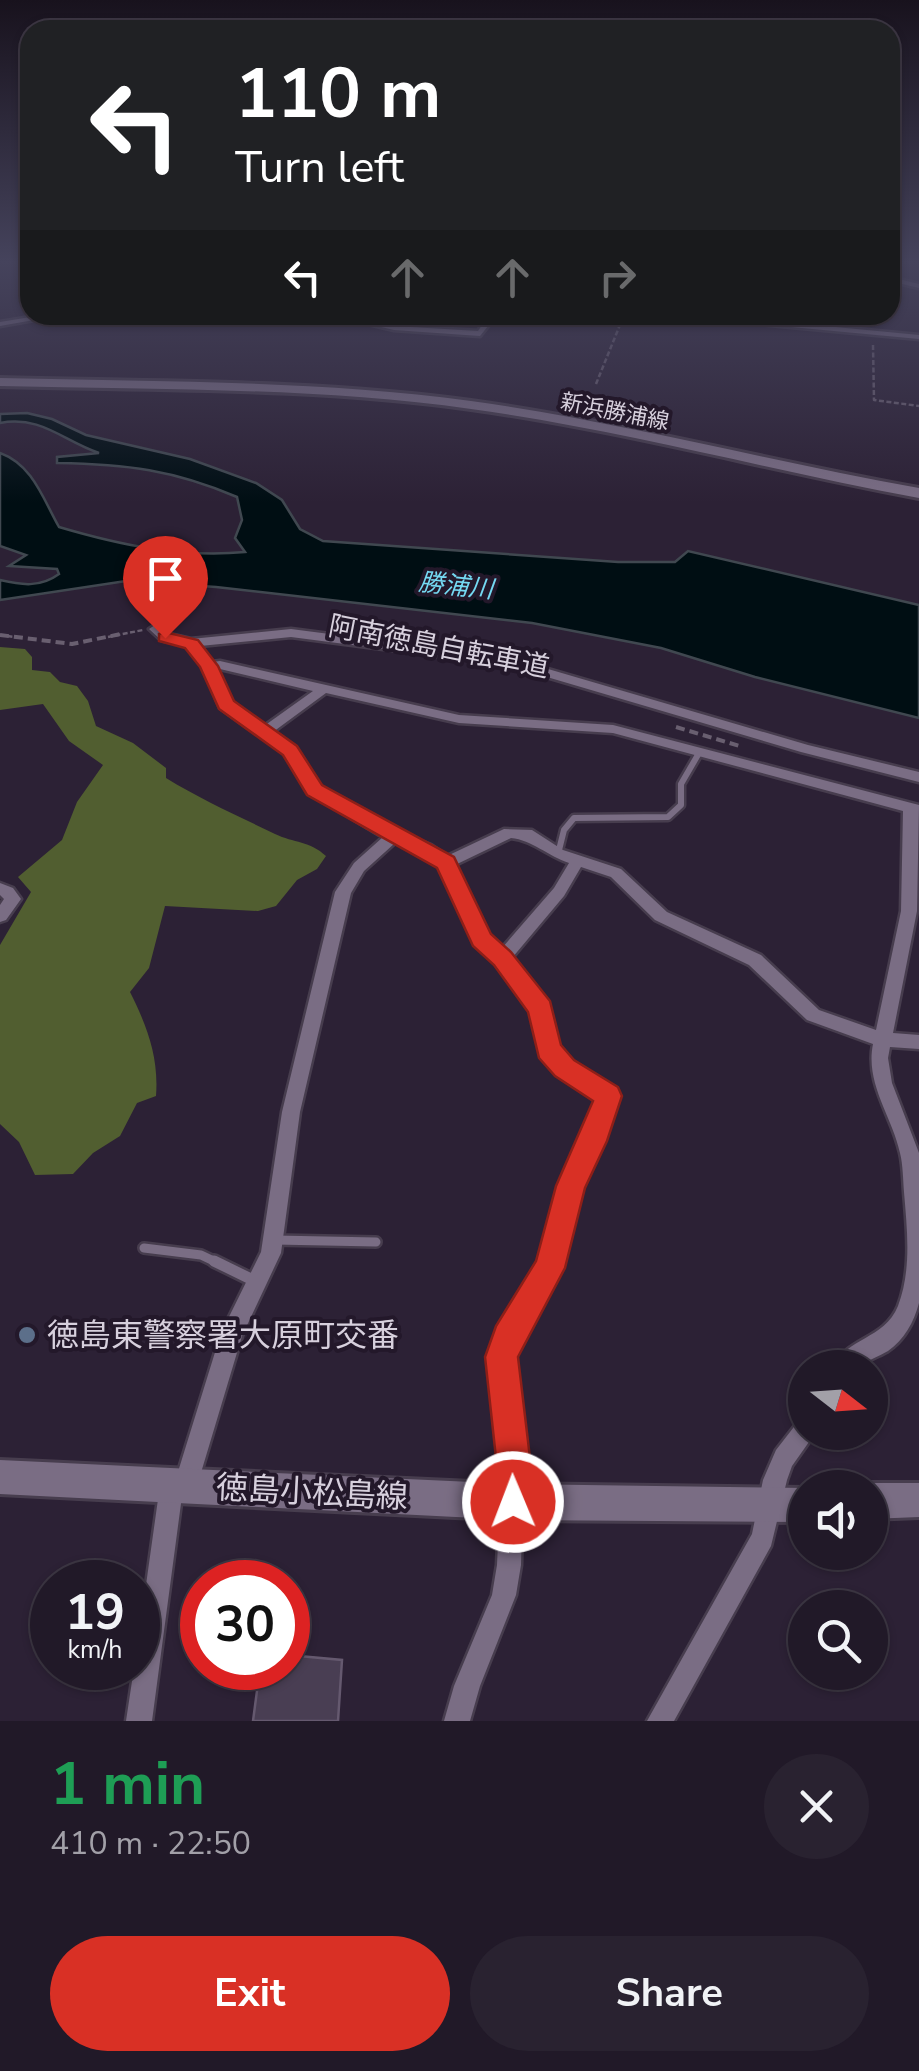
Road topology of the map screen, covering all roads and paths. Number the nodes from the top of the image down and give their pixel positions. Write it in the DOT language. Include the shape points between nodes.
graph roads {
  1 [pos="613,342"];
  2 [pos="872,342"];
  3 [pos="0,382"];
  4 [pos="596,384"];
  5 [pos="919,406"];
  6 [pos="919,493"];
  7 [pos="155,628"];
  8 [pos="0,636"];
  9 [pos="192,644"];
  10 [pos="209,666"];
  11 [pos="324,689"];
  12 [pos="663,723"];
  13 [pos="264,732"];
  14 [pos="749,749"];
  15 [pos="699,752"];
  16 [pos="919,776"];
  17 [pos="915,809"];
  18 [pos="393,836"];
  19 [pos="558,854"];
  20 [pos="578,860"];
  21 [pos="446,863"];
  22 [pos="0,889"];
  23 [pos="0,916"];
  24 [pos="503,958"];
  25 [pos="881,1039"];
  26 [pos="919,1042"];
  27 [pos="916,1200"];
  28 [pos="273,1240"];
  29 [pos="376,1242"];
  30 [pos="144,1248"];
  31 [pos="255,1281"];
  32 [pos="866,1350"];
  33 [pos="790,1450"];
  34 [pos="0,1477"];
  35 [pos="179,1486"];
  36 [pos="919,1500"];
  37 [pos="888,1501"];
  38 [pos="513,1502"];
  39 [pos="788,1504"];
  40 [pos="768,1505"];
  41 [pos="139,1721"];
  42 [pos="457,1721"];
  43 [pos="660,1721"];
  1 -- 4 [label="path"];
  2 -- 5 [label="path" via="874,400"];
  3 -- 6 [label="main road, 新浜勝浦線" via="324,389 422,399 593,426"];
  7 -- 8 [label="path" via="84,643"];
  7 -- 9 [label="street" via="165,638"];
  9 -- 10 [label="street"];
  9 -- 16 [label="street" via="291,634 507,661"];
  10 -- 11 [label="street"];
  10 -- 13 [label="street" via="226,704"];
  11 -- 13 [label="street"];
  11 -- 15 [label="street" via="459,718 613,729"];
  12 -- 14 [label="path"];
  13 -- 18 [label="street" via="290,751 314,790"];
  15 -- 17 [label="street"];
  15 -- 19 [label="lane" via="681,784 681,805 668,816 574,818"];
  17 -- 25 [label="street" via="909,911"];
  18 -- 21 [label="street"];
  18 -- 28 [label="street" via="359,867 338,908 291,1112"];
  19 -- 20 [label="street"];
  19 -- 21 [label="street" via="519,832"];
  20 -- 24 [label="street"];
  20 -- 25 [label="street" via="616,874 661,916 756,960 803,1010"];
  21 -- 24 [label="street" via="482,940"];
  22 -- 23 [label="street" via="12,900"];
  24 -- 38 [label="street" via="540,1009 548,1050 609,1096 570,1186 550,1268 501,1357"];
  25 -- 26 [label="street"];
  25 -- 27 [label="street" via="883,1084 906,1135"];
  27 -- 32 [label="street" via="918,1245 907,1310 894,1332"];
  28 -- 29 [label="lane"];
  28 -- 31 [label="street"];
  30 -- 31 [label="lane" via="200,1256"];
  31 -- 35 [label="street"];
  33 -- 40 [label="street"];
  34 -- 35 [label="main road, 徳島小松島線"];
  35 -- 38 [label="main road, 徳島小松島線"];
  35 -- 41 [label="street"];
  36 -- 37 [label="main road"];
  38 -- 40 [label="main road, 徳島小松島線"];
  38 -- 42 [label="street" via="504,1595"];
  39 -- 40 [label="main road, 徳島小松島線"];
  40 -- 43 [label="street" via="762,1538"];
}
